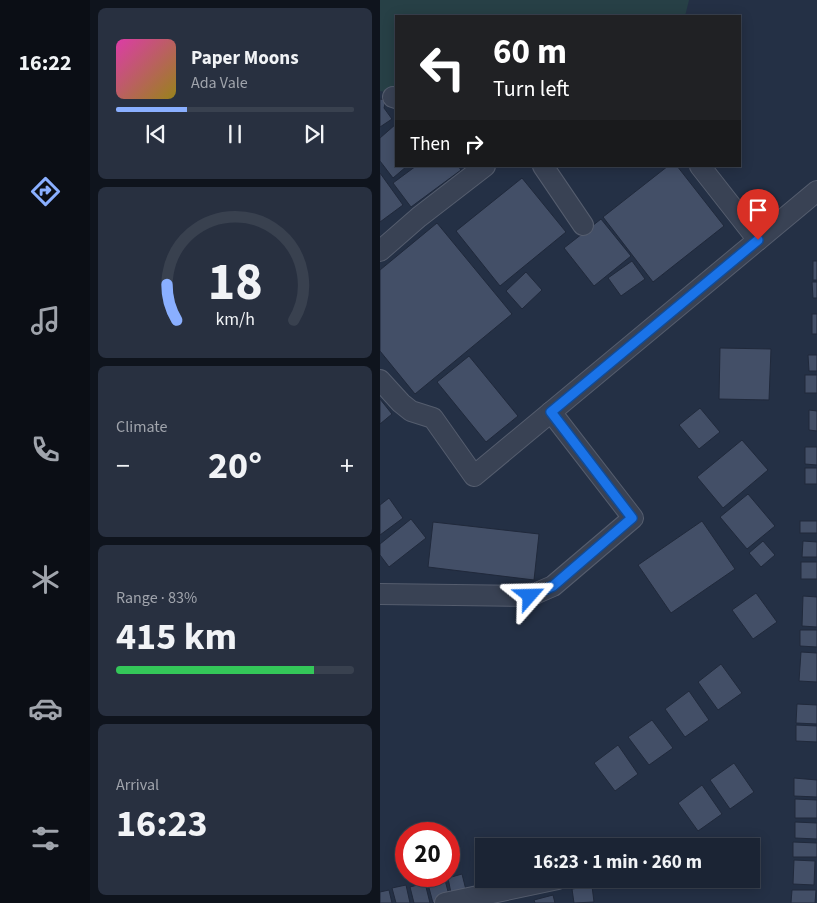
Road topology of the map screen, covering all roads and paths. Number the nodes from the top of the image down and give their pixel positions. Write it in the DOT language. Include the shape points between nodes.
graph roads {
  1 [pos="484,167"];
  2 [pos="544,167"];
  3 [pos="701,167"];
  4 [pos="817,191"];
  5 [pos="583,225"];
  6 [pos="758,240"];
  7 [pos="380,251"];
  8 [pos="380,380"];
  9 [pos="551,412"];
  10 [pos="380,594"];
  11 [pos="534,888"];
  12 [pos="512,896"];
  13 [pos="454,902"];
  1 -- 7 [label="street"];
  2 -- 5 [label="street"];
  3 -- 6 [label="street"];
  4 -- 6 [label="street"];
  6 -- 9 [label="street"];
  8 -- 9 [label="street" via="411,411 433,418 474,476"];
  9 -- 10 [label="street" via="632,518 553,586 530,596"];
  11 -- 12 [label="street"];
  12 -- 13 [label="street"];
}
